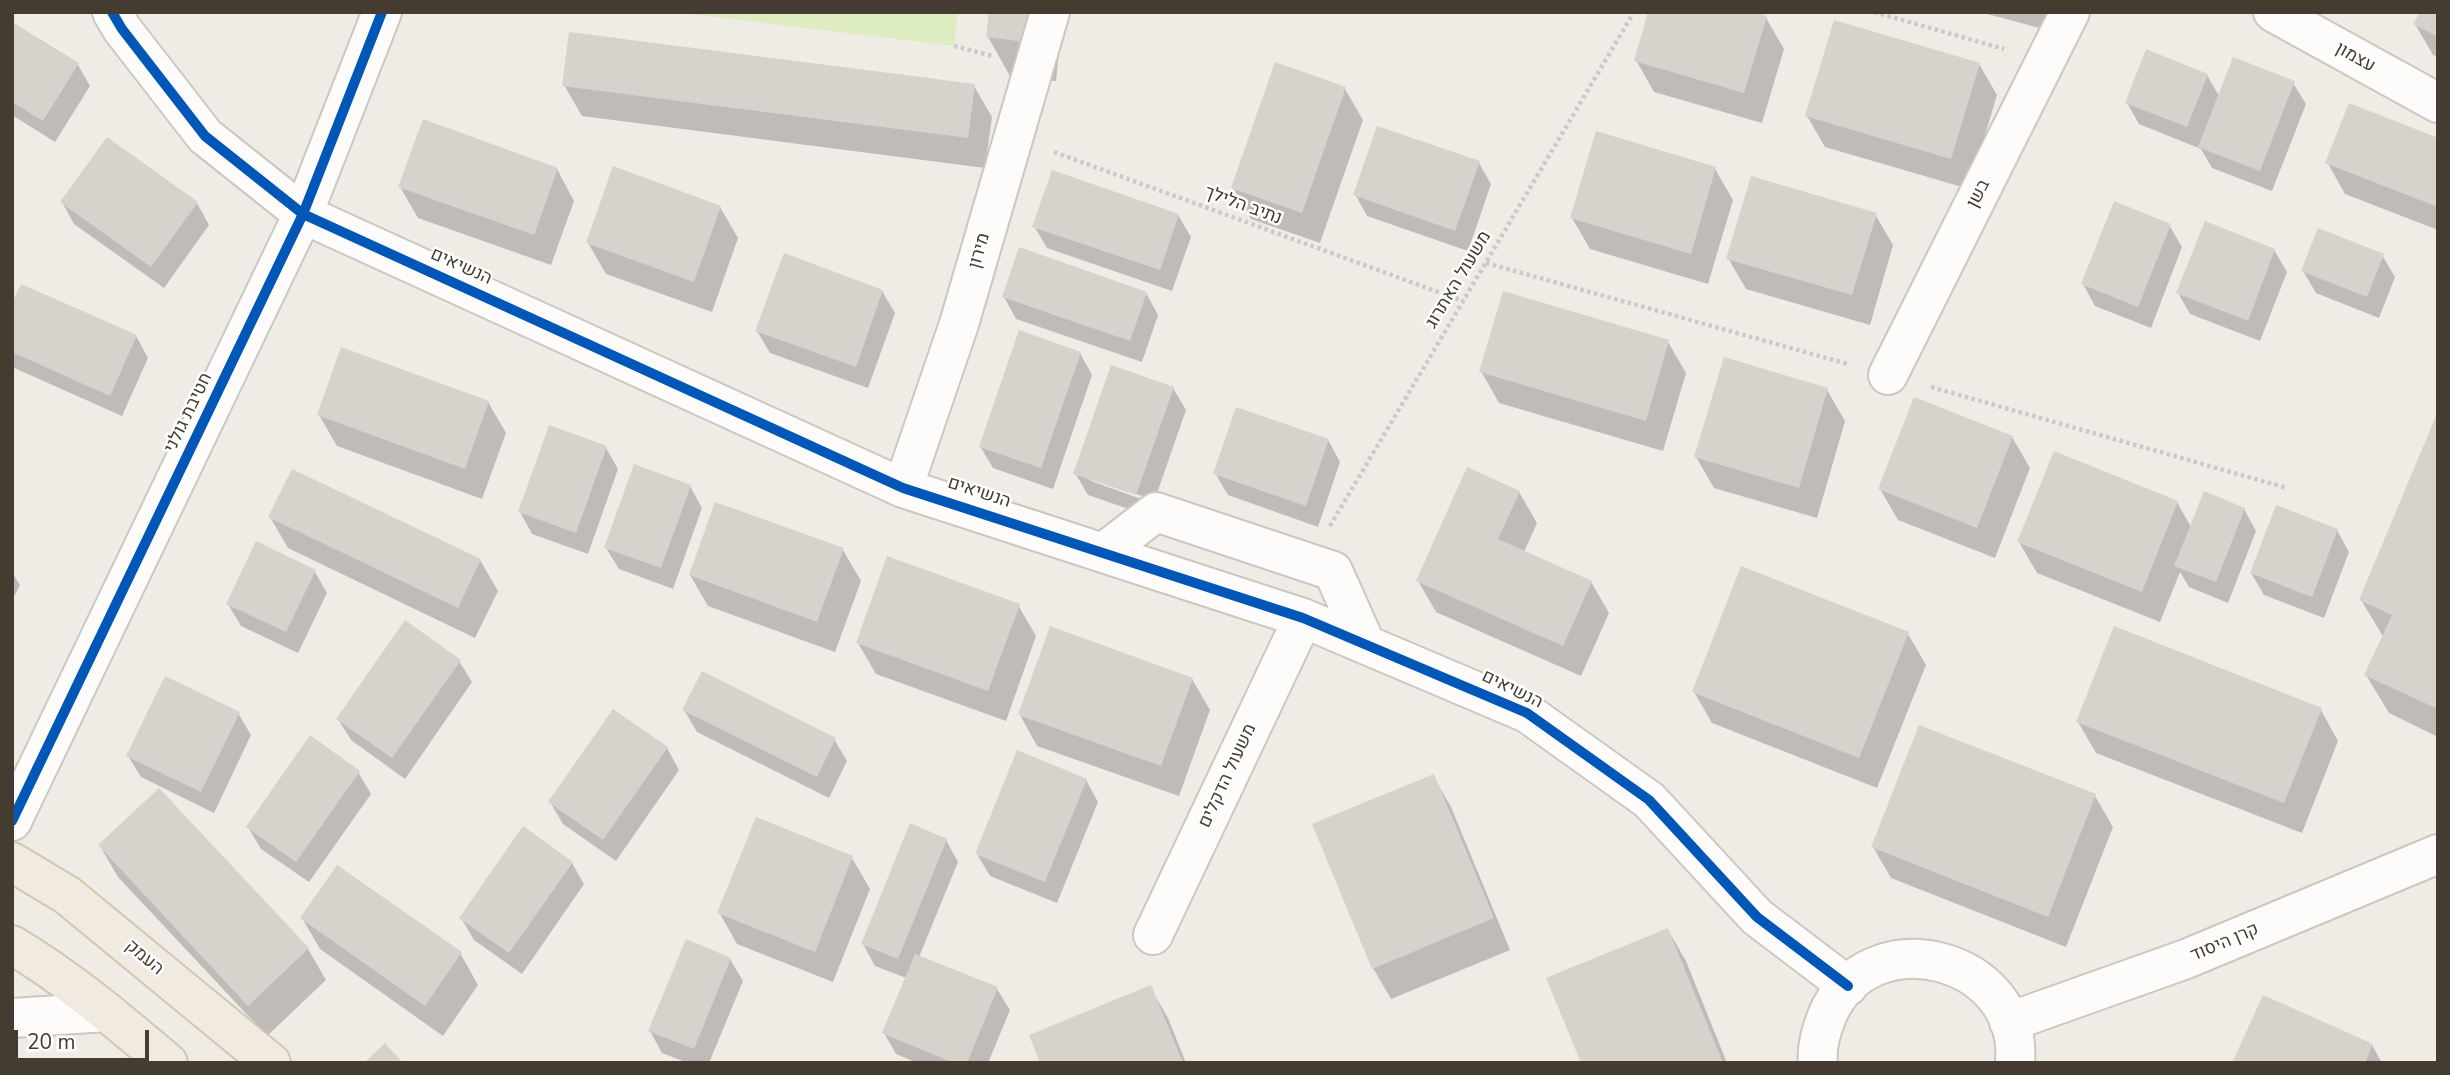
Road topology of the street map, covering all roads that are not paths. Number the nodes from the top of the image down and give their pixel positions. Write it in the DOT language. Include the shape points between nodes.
graph roads {
  1 [pos="112,12"];
  2 [pos="382,12"];
  3 [pos="1050,12"];
  4 [pos="2070,12"];
  5 [pos="2273,12"];
  6 [pos="2438,103"];
  7 [pos="303,214"];
  8 [pos="1888,375"];
  9 [pos="903,488"];
  10 [pos="1104,552"];
  11 [pos="1303,618"];
  12 [pos="1366,645"];
  13 [pos="12,821"];
  14 [pos="2438,855"];
  15 [pos="12,862"];
  16 [pos="1153,935"];
  17 [pos="12,945"];
  18 [pos="1848,986"];
  19 [pos="107,1012"];
  20 [pos="12,1018"];
  21 [pos="2009,1022"];
  22 [pos="168,1063"];
  23 [pos="271,1063"];
  24 [pos="1818,1063"];
  25 [pos="2015,1063"];
  1 -- 7 [label="street, הנשיאים" via="205,136"];
  2 -- 7 [label="street, חטיבת גולני"];
  3 -- 9 [label="street, מירון" via="959,324"];
  4 -- 8 [label="street, בשן"];
  5 -- 6 [label="street, עצמון"];
  7 -- 9 [label="street, הנשיאים"];
  7 -- 13 [label="street, חטיבת גולני"];
  9 -- 10 [label="street, הנשיאים"];
  10 -- 11 [label="street, הנשיאים"];
  10 -- 12 [label="street" via="1156,512 1333,571"];
  11 -- 12 [label="street, הנשיאים"];
  11 -- 16 [label="street, משעול הדקלים"];
  12 -- 18 [label="street, הנשיאים" via="1527,713 1649,800 1758,917"];
  14 -- 21 [label="street, קרן היסוד" via="2186,959"];
  15 -- 23 [label="main road, העמק" via="67,895"];
  17 -- 19 [label="main road"];
  18 -- 21 [label="street" via="1867,971 1890,962 1938,960 1981,982"];
  18 -- 24 [label="street" via="1831,1006 1821,1032"];
  19 -- 20 [label="street"];
  19 -- 22 [label="main road"];
  21 -- 25 [label="street"];
}
